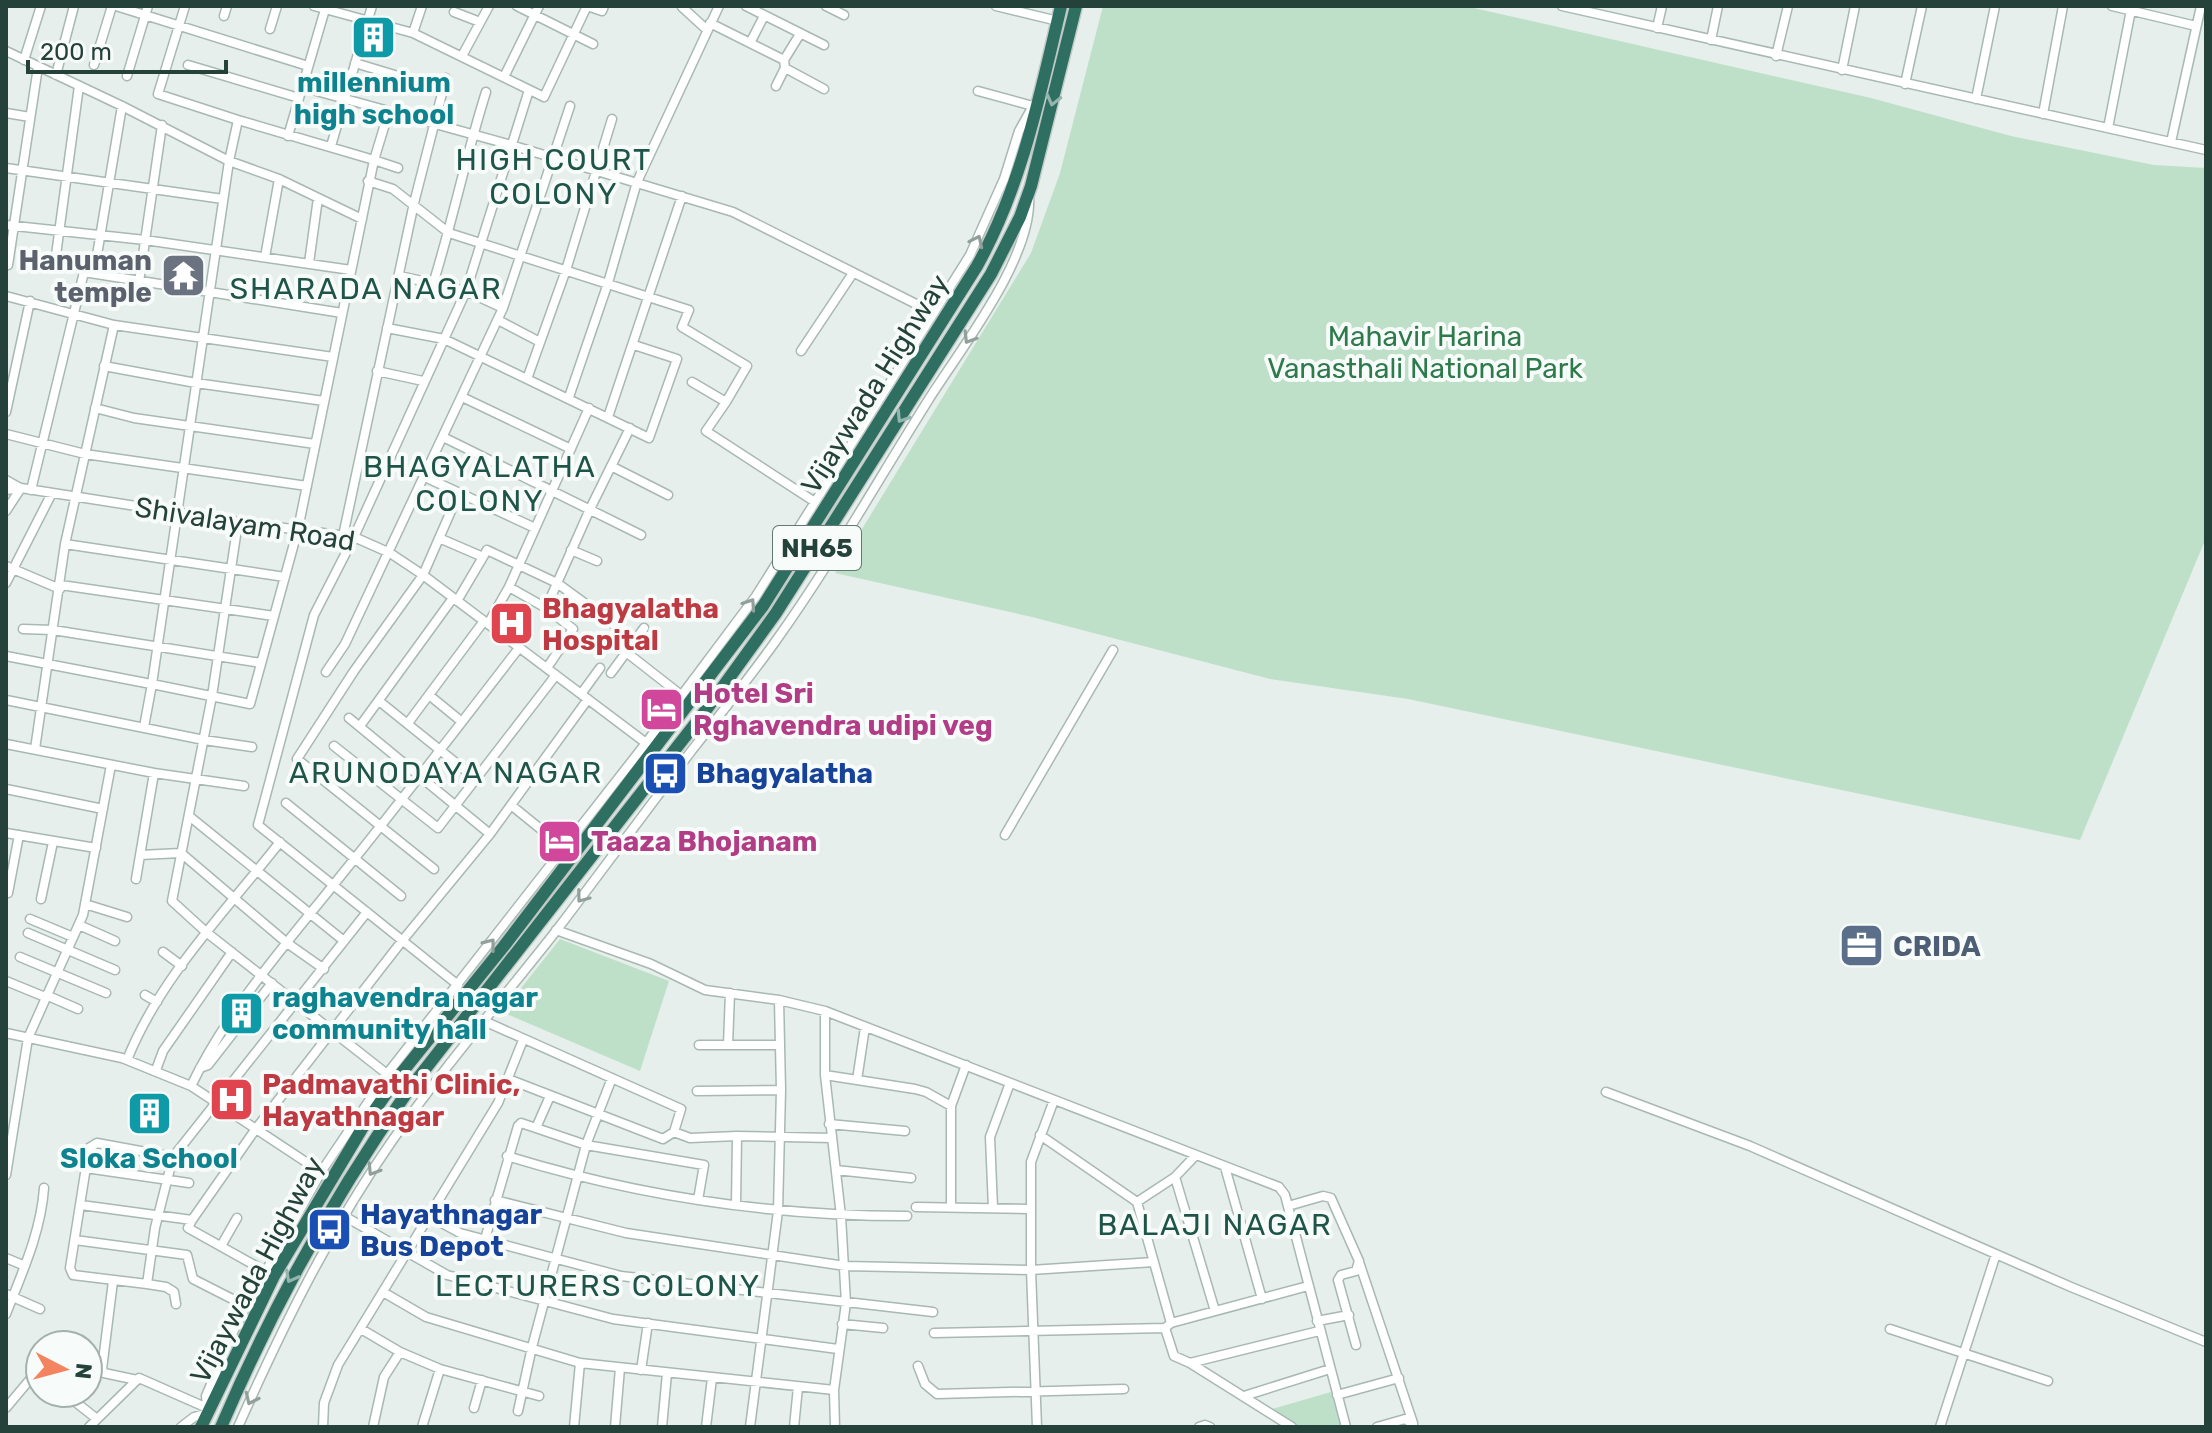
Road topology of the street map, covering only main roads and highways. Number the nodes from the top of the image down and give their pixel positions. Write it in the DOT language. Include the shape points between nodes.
graph roads {
  1 [pos="1061,6"];
  2 [pos="1076,6"];
  3 [pos="424,1045"];
  4 [pos="437,1055"];
  5 [pos="201,1427"];
  6 [pos="221,1427"];
  1 -- 3 [label="highway, Vijaywada Highway / NH65" via="1016,181 977,266 763,606"];
  2 -- 4 [label="highway, Vijaywada Highway / NH65, one-way" via="1029,191 991,274 776,613"];
  3 -- 4 [label="highway"];
  3 -- 5 [label="highway, Vijaywada Highway / NH65" via="363,1127 301,1228"];
  4 -- 6 [label="highway, Vijaywada Highway / NH65, one-way" via="376,1137 295,1270"];
}
